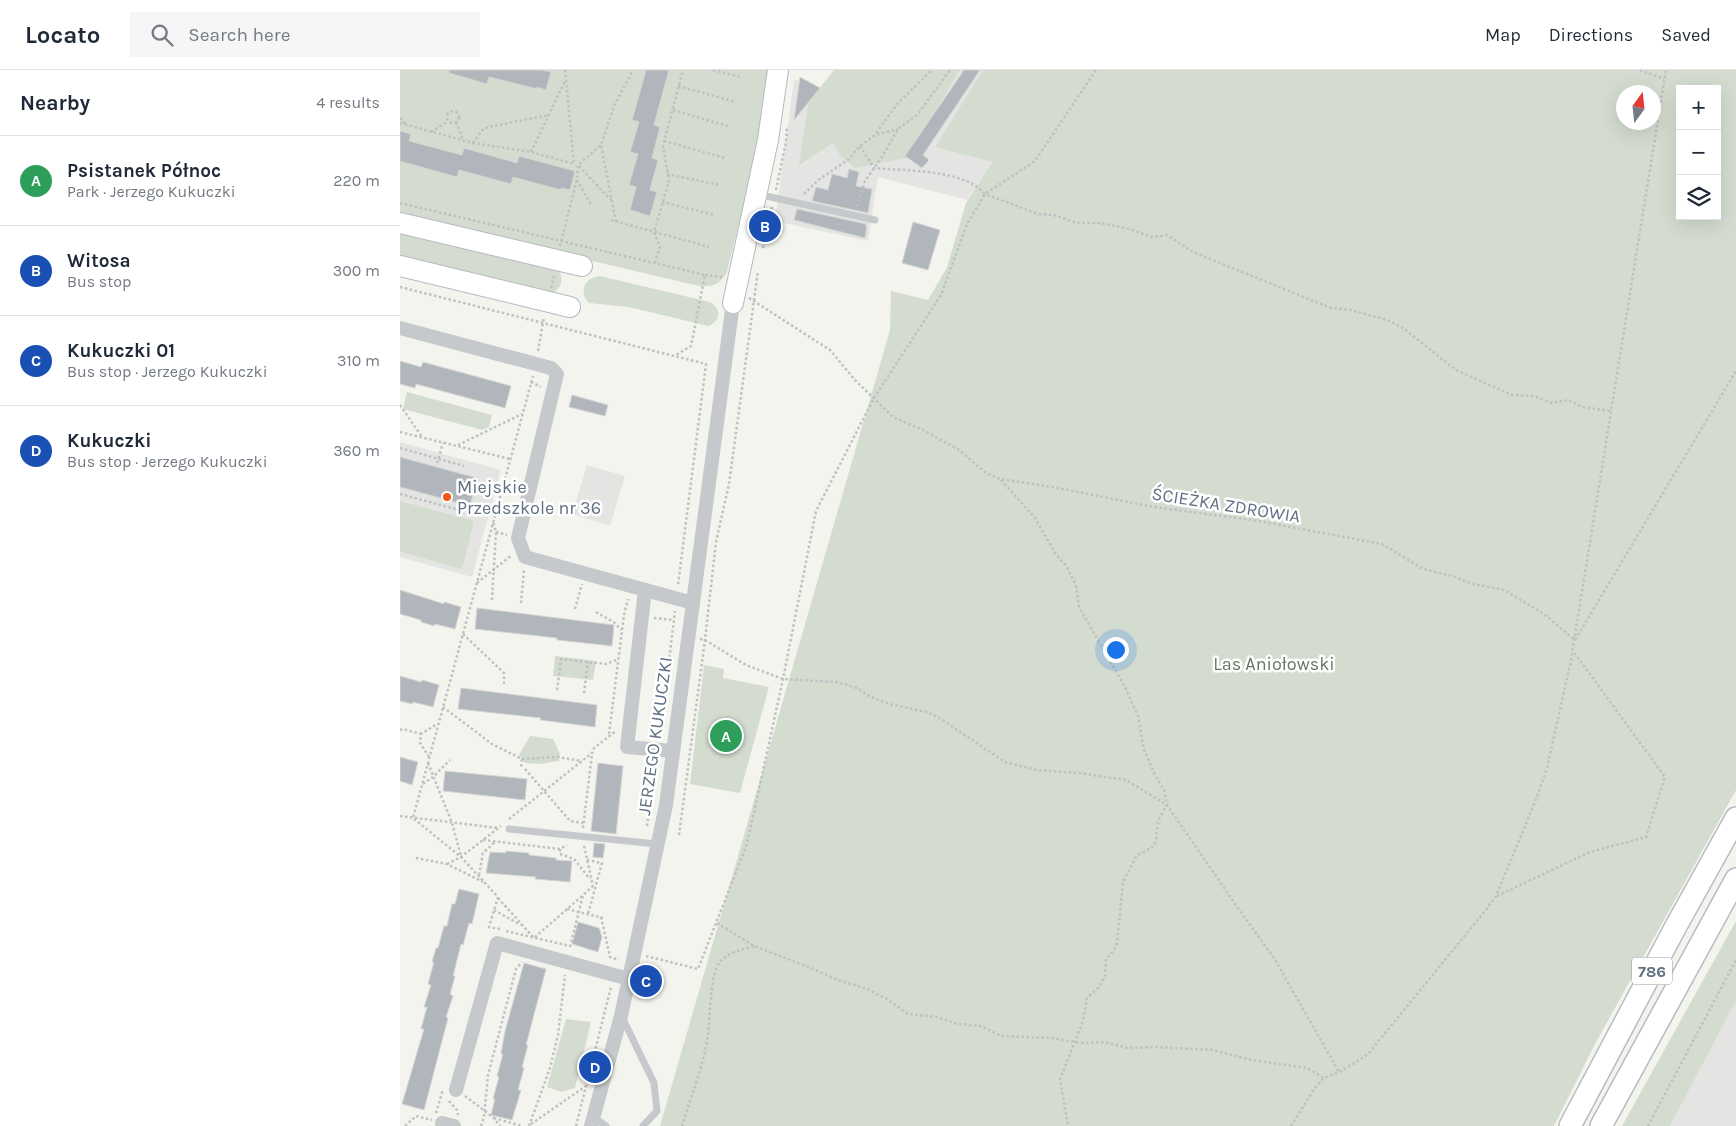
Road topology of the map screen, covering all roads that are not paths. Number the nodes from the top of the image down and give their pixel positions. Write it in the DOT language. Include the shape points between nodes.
graph roads {
  1 [pos="778,70"];
  2 [pos="766,196"];
  3 [pos="875,220"];
  4 [pos="400,223"];
  5 [pos="400,266"];
  6 [pos="582,266"];
  7 [pos="743,302"];
  8 [pos="570,307"];
  9 [pos="400,328"];
  10 [pos="638,588"];
  11 [pos="693,603"];
  12 [pos="673,751"];
  13 [pos="1736,818"];
  14 [pos="509,829"];
  15 [pos="651,844"];
  16 [pos="1736,879"];
  17 [pos="629,979"];
  18 [pos="621,1016"];
  19 [pos="456,1090"];
  20 [pos="592,1122"];
  21 [pos="606,1126"];
  22 [pos="643,1126"];
  23 [pos="1570,1126"];
  24 [pos="1601,1126"];
  1 -- 2 [label="street"];
  2 -- 3 [label="lane"];
  2 -- 7 [label="street"];
  4 -- 6 [label="street"];
  5 -- 8 [label="street"];
  7 -- 11 [label="street, JERZEGO KUKUCZKI" via="726,345"];
  9 -- 10 [label="street" via="551,368 557,374 518,538 523,552"];
  10 -- 11 [label="street"];
  10 -- 12 [label="street" via="642,617 627,747"];
  11 -- 12 [label="street, JERZEGO KUKUCZKI"];
  12 -- 15 [label="street, JERZEGO KUKUCZKI" via="666,805"];
  13 -- 23 [label="main road, 786"];
  14 -- 15 [label="lane"];
  15 -- 17 [label="street, JERZEGO KUKUCZKI"];
  16 -- 24 [label="main road, 786"];
  17 -- 18 [label="street, JERZEGO KUKUCZKI"];
  17 -- 19 [label="street" via="497,943"];
  18 -- 20 [label="street, JERZEGO KUKUCZKI"];
  18 -- 22 [label="lane" via="654,1083 657,1111"];
  20 -- 21 [label="lane"];
}
